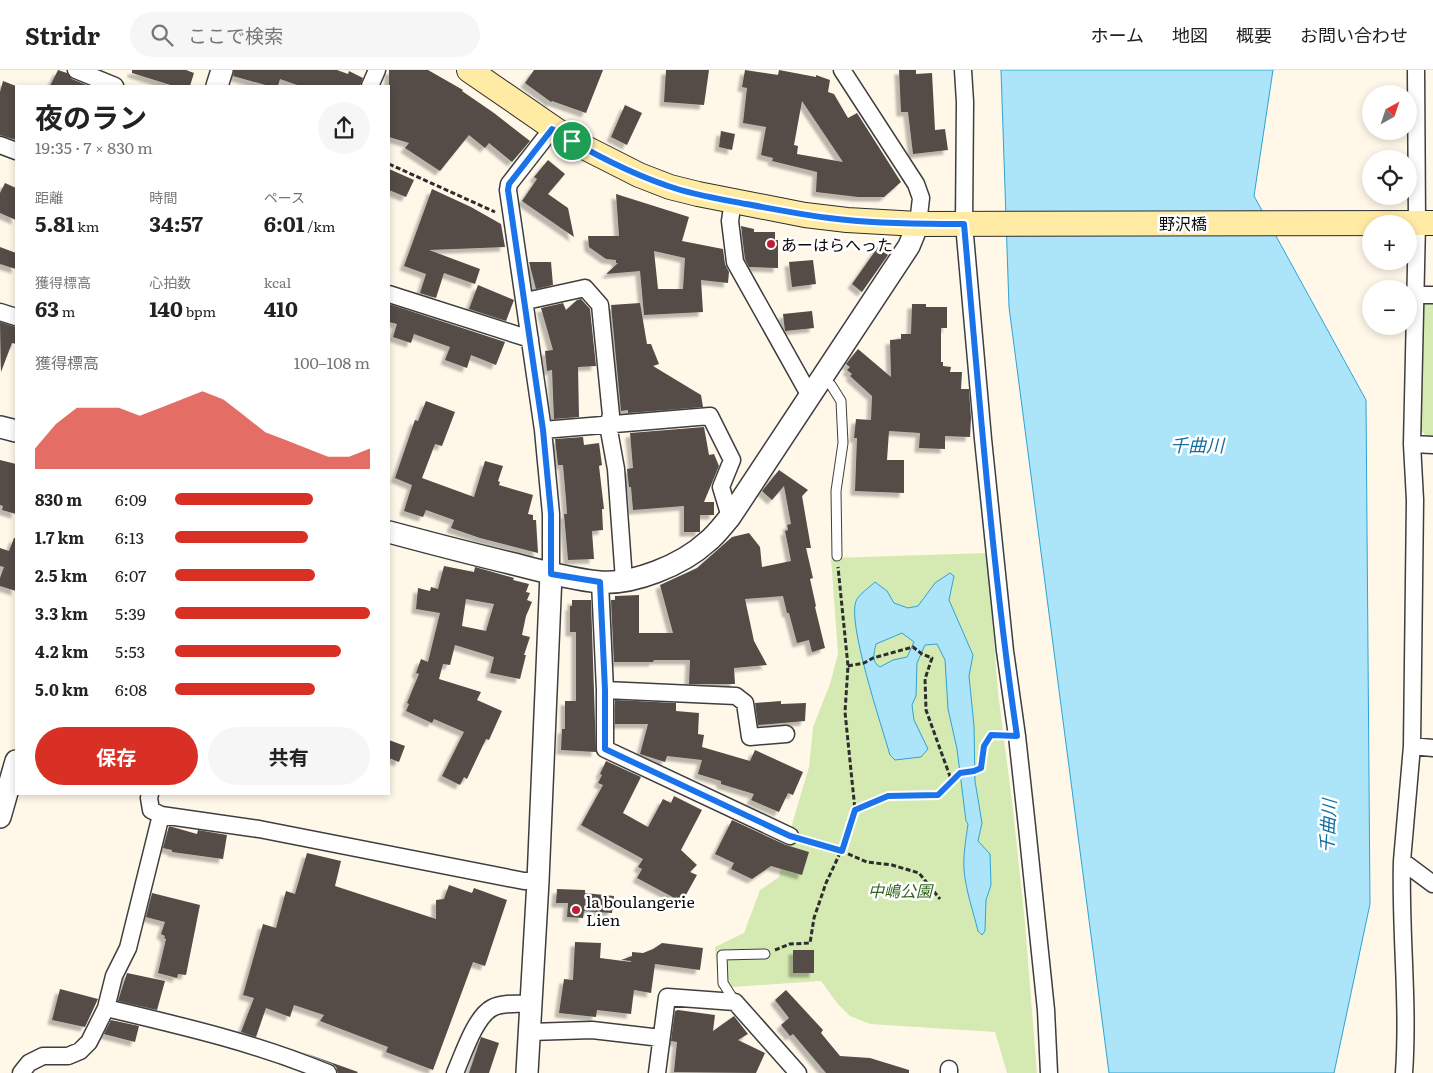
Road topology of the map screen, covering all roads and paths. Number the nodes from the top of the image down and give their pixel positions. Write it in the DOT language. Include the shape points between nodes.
graph roads {
  1 [pos="76,70"];
  2 [pos="222,70"];
  3 [pos="377,70"];
  4 [pos="469,70"];
  5 [pos="842,70"];
  6 [pos="963,70"];
  7 [pos="1416,70"];
  8 [pos="113,85"];
  9 [pos="217,85"];
  10 [pos="370,85"];
  11 [pos="552,129"];
  12 [pos="0,146"];
  13 [pos="15,151"];
  14 [pos="390,164"];
  15 [pos="733,201"];
  16 [pos="513,220"];
  17 [pos="1418,223"];
  18 [pos="918,224"];
  19 [pos="964,224"];
  20 [pos="1416,280"];
  21 [pos="390,294"];
  22 [pos="1417,295"];
  23 [pos="1433,296"];
  24 [pos="526,301"];
  25 [pos="0,312"];
  26 [pos="15,317"];
  27 [pos="1415,335"];
  28 [pos="530,339"];
  29 [pos="822,378"];
  30 [pos="810,396"];
  31 [pos="608,425"];
  32 [pos="0,427"];
  33 [pos="543,430"];
  34 [pos="15,431"];
  35 [pos="1412,444"];
  36 [pos="1433,445"];
  37 [pos="730,517"];
  38 [pos="390,532"];
  39 [pos="837,556"];
  40 [pos="551,574"];
  41 [pos="624,580"];
  42 [pos="600,582"];
  43 [pos="848,666"];
  44 [pos="605,690"];
  45 [pos="786,734"];
  46 [pos="1017,736"];
  47 [pos="1412,746"];
  48 [pos="1433,748"];
  49 [pos="15,764"];
  50 [pos="952,782"];
  51 [pos="150,795"];
  52 [pos="855,810"];
  53 [pos="161,815"];
  54 [pos="0,817"];
  55 [pos="790,836"];
  56 [pos="842,851"];
  57 [pos="1402,861"];
  58 [pos="538,881"];
  59 [pos="1433,884"];
  60 [pos="940,899"];
  61 [pos="765,954"];
  62 [pos="735,1002"];
  63 [pos="531,1004"];
  64 [pos="106,1008"];
  65 [pos="530,1032"];
  66 [pos="661,1038"];
  67 [pos="22,1073"];
  68 [pos="328,1073"];
  69 [pos="456,1073"];
  70 [pos="527,1073"];
  71 [pos="657,1073"];
  72 [pos="798,1073"];
  73 [pos="1049,1073"];
  74 [pos="1404,1073"];
  1 -- 8 [label="street"];
  2 -- 9 [label="street"];
  3 -- 10 [label="street"];
  4 -- 11 [label="main road, 野沢橋"];
  5 -- 18 [label="street" via="916,184 921,198"];
  6 -- 19 [label="street"];
  7 -- 17 [label="street"];
  11 -- 15 [label="main road, 野沢橋" via="639,175 680,190"];
  11 -- 16 [label="street" via="509,184"];
  12 -- 13 [label="street"];
  14 -- 16 [label="path"];
  15 -- 18 [label="main road, 野沢橋" via="805,215"];
  15 -- 30 [label="street" via="730,221 736,262"];
  16 -- 24 [label="street"];
  17 -- 19 [label="main road, 野沢橋"];
  17 -- 20 [label="street"];
  18 -- 19 [label="main road, 野沢橋"];
  18 -- 29 [label="street" via="909,246"];
  19 -- 46 [label="street" via="1004,651"];
  21 -- 28 [label="street"];
  22 -- 23 [label="street"];
  24 -- 28 [label="street"];
  24 -- 31 [label="street" via="585,288 600,305 610,415"];
  25 -- 26 [label="street"];
  27 -- 35 [label="street"];
  28 -- 33 [label="street"];
  29 -- 30 [label="street"];
  29 -- 39 [label="lane" via="832,385 841,401 843,443 836,491"];
  30 -- 37 [label="street"];
  31 -- 33 [label="street"];
  31 -- 37 [label="street" via="710,416 732,460 721,487"];
  31 -- 41 [label="street" via="616,469"];
  32 -- 34 [label="street"];
  33 -- 40 [label="street" via="551,514"];
  35 -- 36 [label="street"];
  35 -- 47 [label="street" via="1415,500"];
  37 -- 41 [label="street" via="707,542 688,556 667,568"];
  38 -- 40 [label="street"];
  39 -- 43 [label="path"];
  40 -- 42 [label="street"];
  40 -- 58 [label="street"];
  41 -- 42 [label="street"];
  42 -- 44 [label="street"];
  43 -- 50 [label="path" via="913,646 932,658 925,679 926,710"];
  43 -- 52 [label="path" via="845,712"];
  44 -- 45 [label="street" via="736,696 745,703 750,737"];
  44 -- 55 [label="street" via="605,749"];
  46 -- 50 [label="path" via="991,735 984,746 981,768 960,773"];
  46 -- 73 [label="street" via="1046,1010"];
  47 -- 48 [label="street"];
  47 -- 57 [label="street"];
  49 -- 54 [label="street"];
  50 -- 52 [label="path" via="938,795 888,796"];
  51 -- 53 [label="street" via="151,810"];
  52 -- 56 [label="path"];
  53 -- 58 [label="street" via="259,829"];
  53 -- 64 [label="street" via="128,948 114,976"];
  55 -- 56 [label="path"];
  56 -- 60 [label="path" via="868,862 919,873"];
  56 -- 61 [label="path" via="826,883 814,918 810,943 790,944"];
  57 -- 59 [label="street"];
  57 -- 74 [label="street"];
  58 -- 63 [label="street"];
  61 -- 62 [label="lane" via="722,955 723,983"];
  62 -- 66 [label="street" via="667,997"];
  62 -- 72 [label="street"];
  63 -- 65 [label="street"];
  63 -- 69 [label="street" via="505,1004 484,1013"];
  64 -- 67 [label="street" via="89,1042 80,1051 68,1056 43,1056 29,1063"];
  64 -- 68 [label="street" via="267,1049"];
  65 -- 66 [label="street" via="592,1030"];
  65 -- 70 [label="street"];
  66 -- 71 [label="street"];
}
